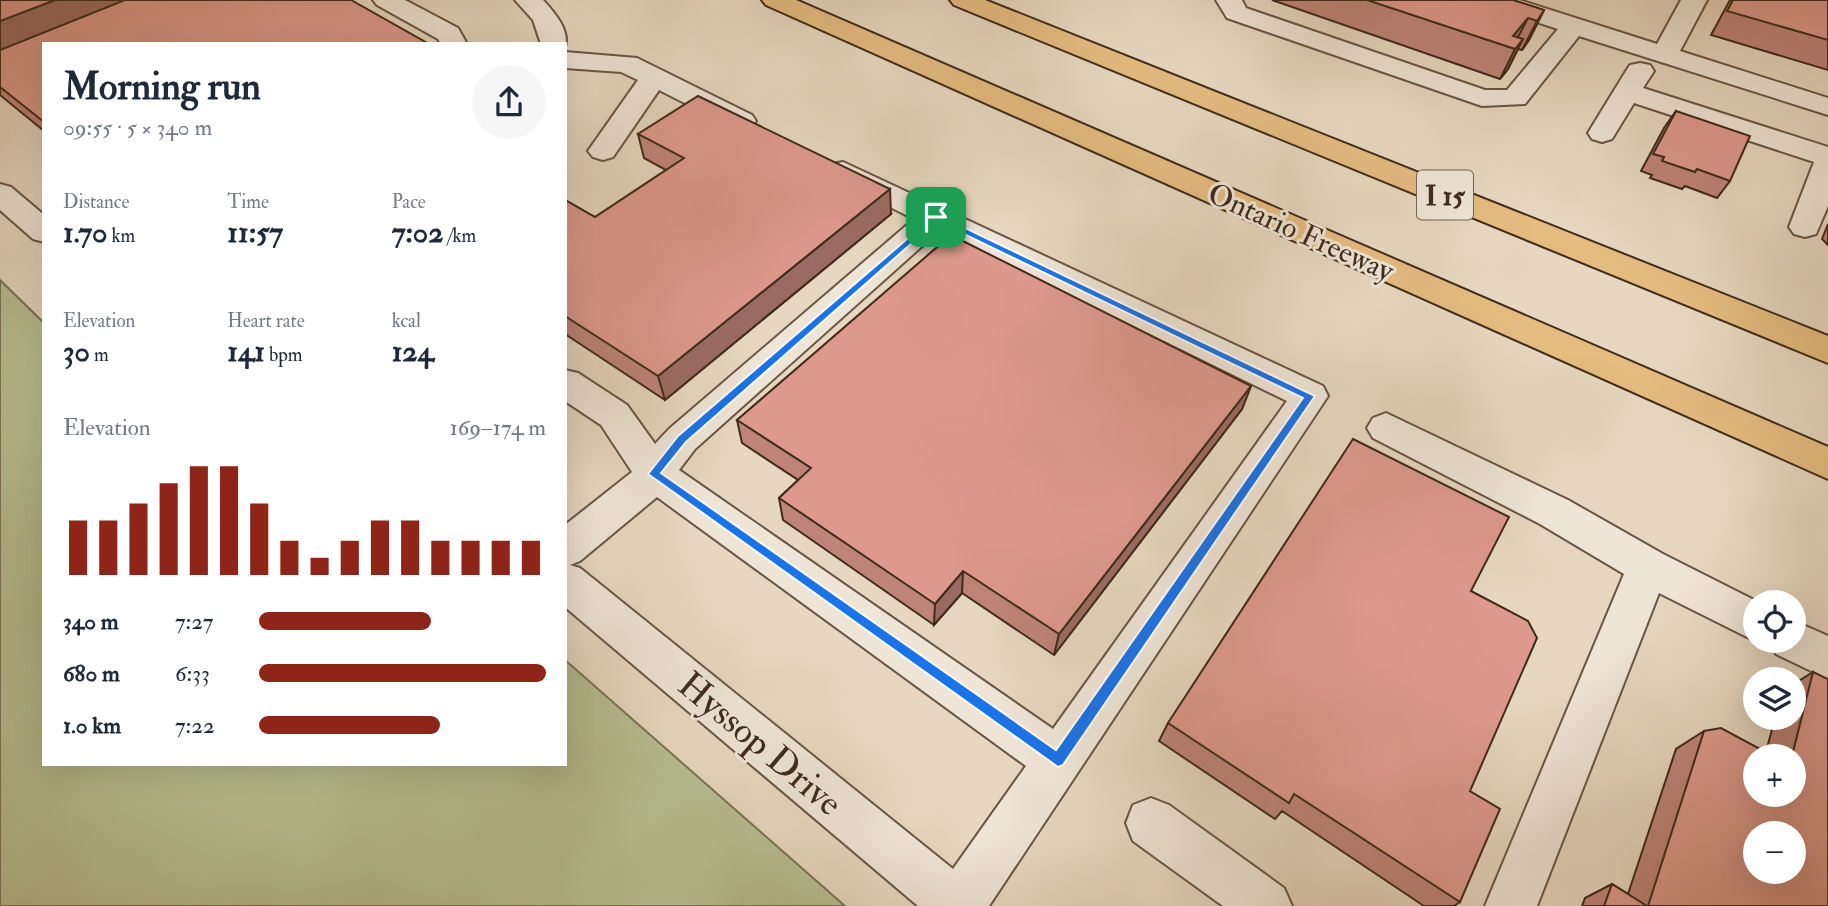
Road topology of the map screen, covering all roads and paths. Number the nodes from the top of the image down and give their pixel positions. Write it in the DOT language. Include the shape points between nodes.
graph roads {
  1 [pos="386,0"];
  2 [pos="528,0"];
  3 [pos="775,0"];
  4 [pos="963,0"];
  5 [pos="1229,0"];
  6 [pos="1493,0"];
  7 [pos="1694,0"];
  8 [pos="1574,26"];
  9 [pos="453,42"];
  10 [pos="554,42"];
  11 [pos="1658,53"];
  12 [pos="567,60"];
  13 [pos="654,77"];
  14 [pos="1628,92"];
  15 [pos="1828,107"];
  16 [pos="764,132"];
  17 [pos="1602,133"];
  18 [pos="603,151"];
  19 [pos="813,156"];
  20 [pos="1828,157"];
  21 [pos="1828,163"];
  22 [pos="0,194"];
  23 [pos="936,217"];
  24 [pos="1805,227"];
  25 [pos="42,230"];
  26 [pos="1828,350"];
  27 [pos="567,384"];
  28 [pos="1386,428"];
  29 [pos="1828,464"];
  30 [pos="654,474"];
  31 [pos="567,547"];
  32 [pos="1648,567"];
  33 [pos="567,583"];
  34 [pos="1743,616"];
  35 [pos="1806,647"];
  36 [pos="1828,659"];
  37 [pos="1058,760"];
  38 [pos="1151,823"];
  39 [pos="958,906"];
  40 [pos="1266,906"];
  41 [pos="1511,906"];
  1 -- 9 [label="street" via="449,34"];
  2 -- 10 [label="street" via="553,31"];
  3 -- 29 [label="highway, Ontario Freeway"];
  4 -- 26 [label="highway, I 15"];
  5 -- 8 [label="street" via="1236,13 1482,98 1515,98"];
  6 -- 8 [label="street"];
  7 -- 11 [label="street"];
  8 -- 11 [label="street"];
  11 -- 14 [label="street"];
  11 -- 15 [label="street"];
  12 -- 13 [label="street" via="627,64"];
  13 -- 16 [label="street"];
  13 -- 18 [label="street"];
  14 -- 17 [label="street"];
  14 -- 20 [label="street"];
  19 -- 23 [label="street"];
  21 -- 24 [label="street"];
  22 -- 25 [label="street"];
  23 -- 30 [label="street" via="682,439"];
  23 -- 37 [label="street" via="1310,396"];
  27 -- 30 [label="street" via="614,415"];
  28 -- 32 [label="street" via="1555,512"];
  30 -- 31 [label="street"];
  30 -- 37 [label="street"];
  32 -- 34 [label="street"];
  32 -- 41 [label="street"];
  33 -- 39 [label="street, Hyssop Drive"];
  35 -- 36 [label="street"];
  37 -- 39 [label="street"];
  38 -- 40 [label="street"];
}
